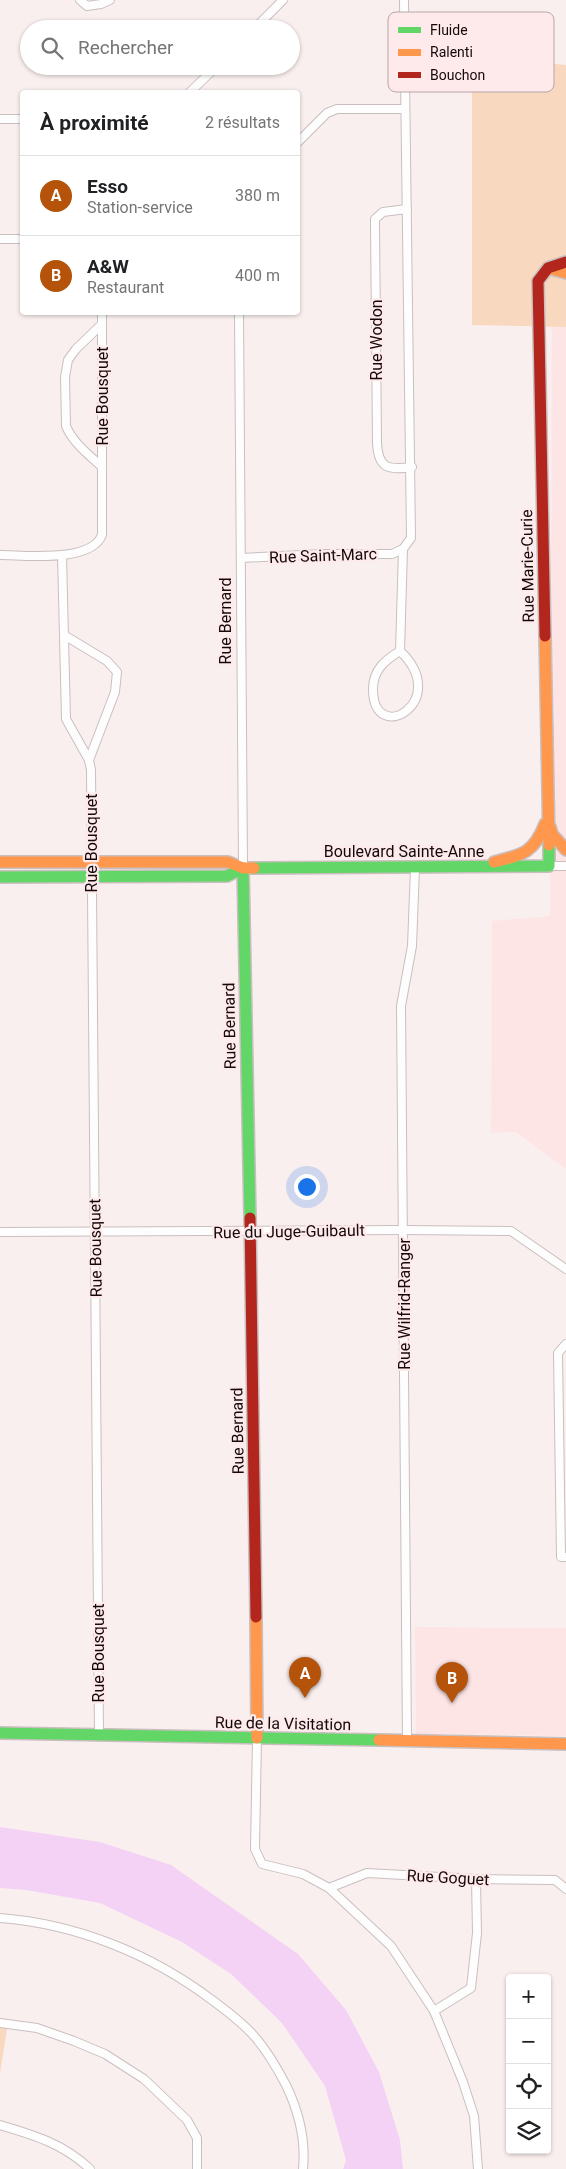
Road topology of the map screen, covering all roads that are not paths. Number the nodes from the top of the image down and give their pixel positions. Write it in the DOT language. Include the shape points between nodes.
graph roads {
  1 [pos="80,0"];
  2 [pos="110,0"];
  3 [pos="283,0"];
  4 [pos="263,20"];
  5 [pos="208,75"];
  6 [pos="192,90"];
  7 [pos="404,92"];
  8 [pos="404,109"];
  9 [pos="0,119"];
  10 [pos="20,119"];
  11 [pos="300,140"];
  12 [pos="407,209"];
  13 [pos="0,239"];
  14 [pos="20,240"];
  15 [pos="566,262"];
  16 [pos="548,268"];
  17 [pos="566,272"];
  18 [pos="102,315"];
  19 [pos="239,315"];
  20 [pos="102,324"];
  21 [pos="102,467"];
  22 [pos="412,467"];
  23 [pos="404,549"];
  24 [pos="0,555"];
  25 [pos="62,555"];
  26 [pos="240,558"];
  27 [pos="64,635"];
  28 [pos="400,651"];
  29 [pos="88,760"];
  30 [pos="547,805"];
  31 [pos="547,819"];
  32 [pos="566,850"];
  33 [pos="0,862"];
  34 [pos="90,863"];
  35 [pos="549,866"];
  36 [pos="566,866"];
  37 [pos="479,867"];
  38 [pos="243,868"];
  39 [pos="415,868"];
  40 [pos="0,877"];
  41 [pos="90,877"];
  42 [pos="404,1230"];
  43 [pos="250,1231"];
  44 [pos="0,1232"];
  45 [pos="95,1233"];
  46 [pos="566,1269"];
  47 [pos="566,1344"];
  48 [pos="566,1557"];
  49 [pos="0,1733"];
  50 [pos="98,1736"];
  51 [pos="257,1738"];
  52 [pos="407,1741"];
  53 [pos="566,1744"];
  54 [pos="476,1879"];
  55 [pos="329,1888"];
  56 [pos="566,1889"];
  57 [pos="0,1918"];
  58 [pos="434,2011"];
  59 [pos="0,2023"];
  60 [pos="0,2125"];
  61 [pos="90,2169"];
  62 [pos="197,2169"];
  63 [pos="303,2169"];
  64 [pos="478,2169"];
  1 -- 2 [label="street" via="87,6"];
  3 -- 4 [label="street"];
  5 -- 6 [label="street"];
  7 -- 8 [label="street, Rue Wodon"];
  8 -- 11 [label="street" via="337,108 326,114"];
  8 -- 12 [label="street, Rue Wodon"];
  9 -- 10 [label="street"];
  12 -- 22 [label="street, Rue Wodon"];
  12 -- 22 [label="street, Rue Wodon" via="383,212 375,219 377,442 384,464 392,469"];
  13 -- 14 [label="street"];
  15 -- 16 [label="street"];
  16 -- 17 [label="street"];
  16 -- 30 [label="street, Rue Marie-Curie" via="538,281"];
  18 -- 20 [label="street, Rue Bousquet"];
  19 -- 26 [label="street, Rue Bernard"];
  20 -- 21 [label="street, Rue Bousquet"];
  20 -- 21 [label="street, Rue Bousquet" via="70,356 64,377 68,432"];
  21 -- 25 [label="street, Rue Bousquet" via="102,535 99,542 88,550"];
  22 -- 23 [label="street, Rue Wodon" via="411,538"];
  23 -- 26 [label="street, Rue Saint-Marc" via="392,554"];
  23 -- 28 [label="street, Rue Wodon"];
  24 -- 25 [label="street"];
  25 -- 27 [label="street, Rue Bousquet"];
  26 -- 38 [label="street, Rue Bernard"];
  27 -- 29 [label="street, Rue Bousquet" via="66,719"];
  27 -- 29 [label="street, Rue Bousquet" via="107,661 117,672 115,692"];
  28 -- 28 [label="street" via="385,660 375,676 374,702 378,710 387,716 398,717 410,710 417,697 415,672 410,660"];
  29 -- 34 [label="street, Rue Bousquet" via="91,770"];
  30 -- 31 [label="street, Rue Marie-Curie"];
  30 -- 37 [label="street" via="541,836 530,851"];
  31 -- 32 [label="street" via="552,834"];
  31 -- 35 [label="street, Rue Marie-Curie"];
  33 -- 34 [label="street, Boulevard Sainte-Anne"];
  34 -- 38 [label="street, Boulevard Sainte-Anne" via="228,862"];
  34 -- 41 [label="street, Rue Bousquet"];
  35 -- 36 [label="street, Boulevard Sainte-Anne"];
  35 -- 37 [label="street, Boulevard Sainte-Anne"];
  37 -- 39 [label="street, Boulevard Sainte-Anne"];
  38 -- 39 [label="street, Boulevard Sainte-Anne"];
  38 -- 41 [label="street, Boulevard Sainte-Anne" via="227,876"];
  38 -- 43 [label="street, Rue Bernard"];
  39 -- 42 [label="street, Rue Wilfrid-Ranger" via="412,946 401,1006"];
  40 -- 41 [label="street, Boulevard Sainte-Anne"];
  41 -- 45 [label="street, Rue Bousquet"];
  42 -- 43 [label="street, Rue du Juge-Guibault"];
  42 -- 46 [label="street, Rue du Juge-Guibault" via="511,1231"];
  42 -- 52 [label="street, Rue Wilfrid-Ranger"];
  43 -- 45 [label="street, Rue du Juge-Guibault"];
  43 -- 51 [label="street, Rue Bernard"];
  44 -- 45 [label="street, Rue du Juge-Guibault"];
  45 -- 50 [label="street, Rue Bousquet"];
  47 -- 48 [label="street" via="558,1352 561,1557"];
  49 -- 50 [label="street, Rue de la Visitation"];
  50 -- 51 [label="street, Rue de la Visitation"];
  51 -- 52 [label="street, Rue de la Visitation"];
  51 -- 55 [label="street" via="256,1849 262,1864 303,1874"];
  52 -- 53 [label="street, Rue de la Visitation"];
  54 -- 55 [label="street, Rue Goguet" via="367,1873"];
  54 -- 56 [label="street, Rue Goguet" via="554,1880"];
  54 -- 58 [label="street" via="478,1933 471,1988"];
  55 -- 58 [label="street" via="390,1946"];
  57 -- 63 [label="street" via="27,1920 70,1930 130,1951 188,1982 227,2011 255,2036 276,2064 300,2122"];
  58 -- 64 [label="street" via="474,2116"];
  59 -- 62 [label="street" via="37,2028 82,2044 105,2054 144,2079 187,2120 197,2138"];
  60 -- 61 [label="street" via="52,2142 76,2155"];
}
